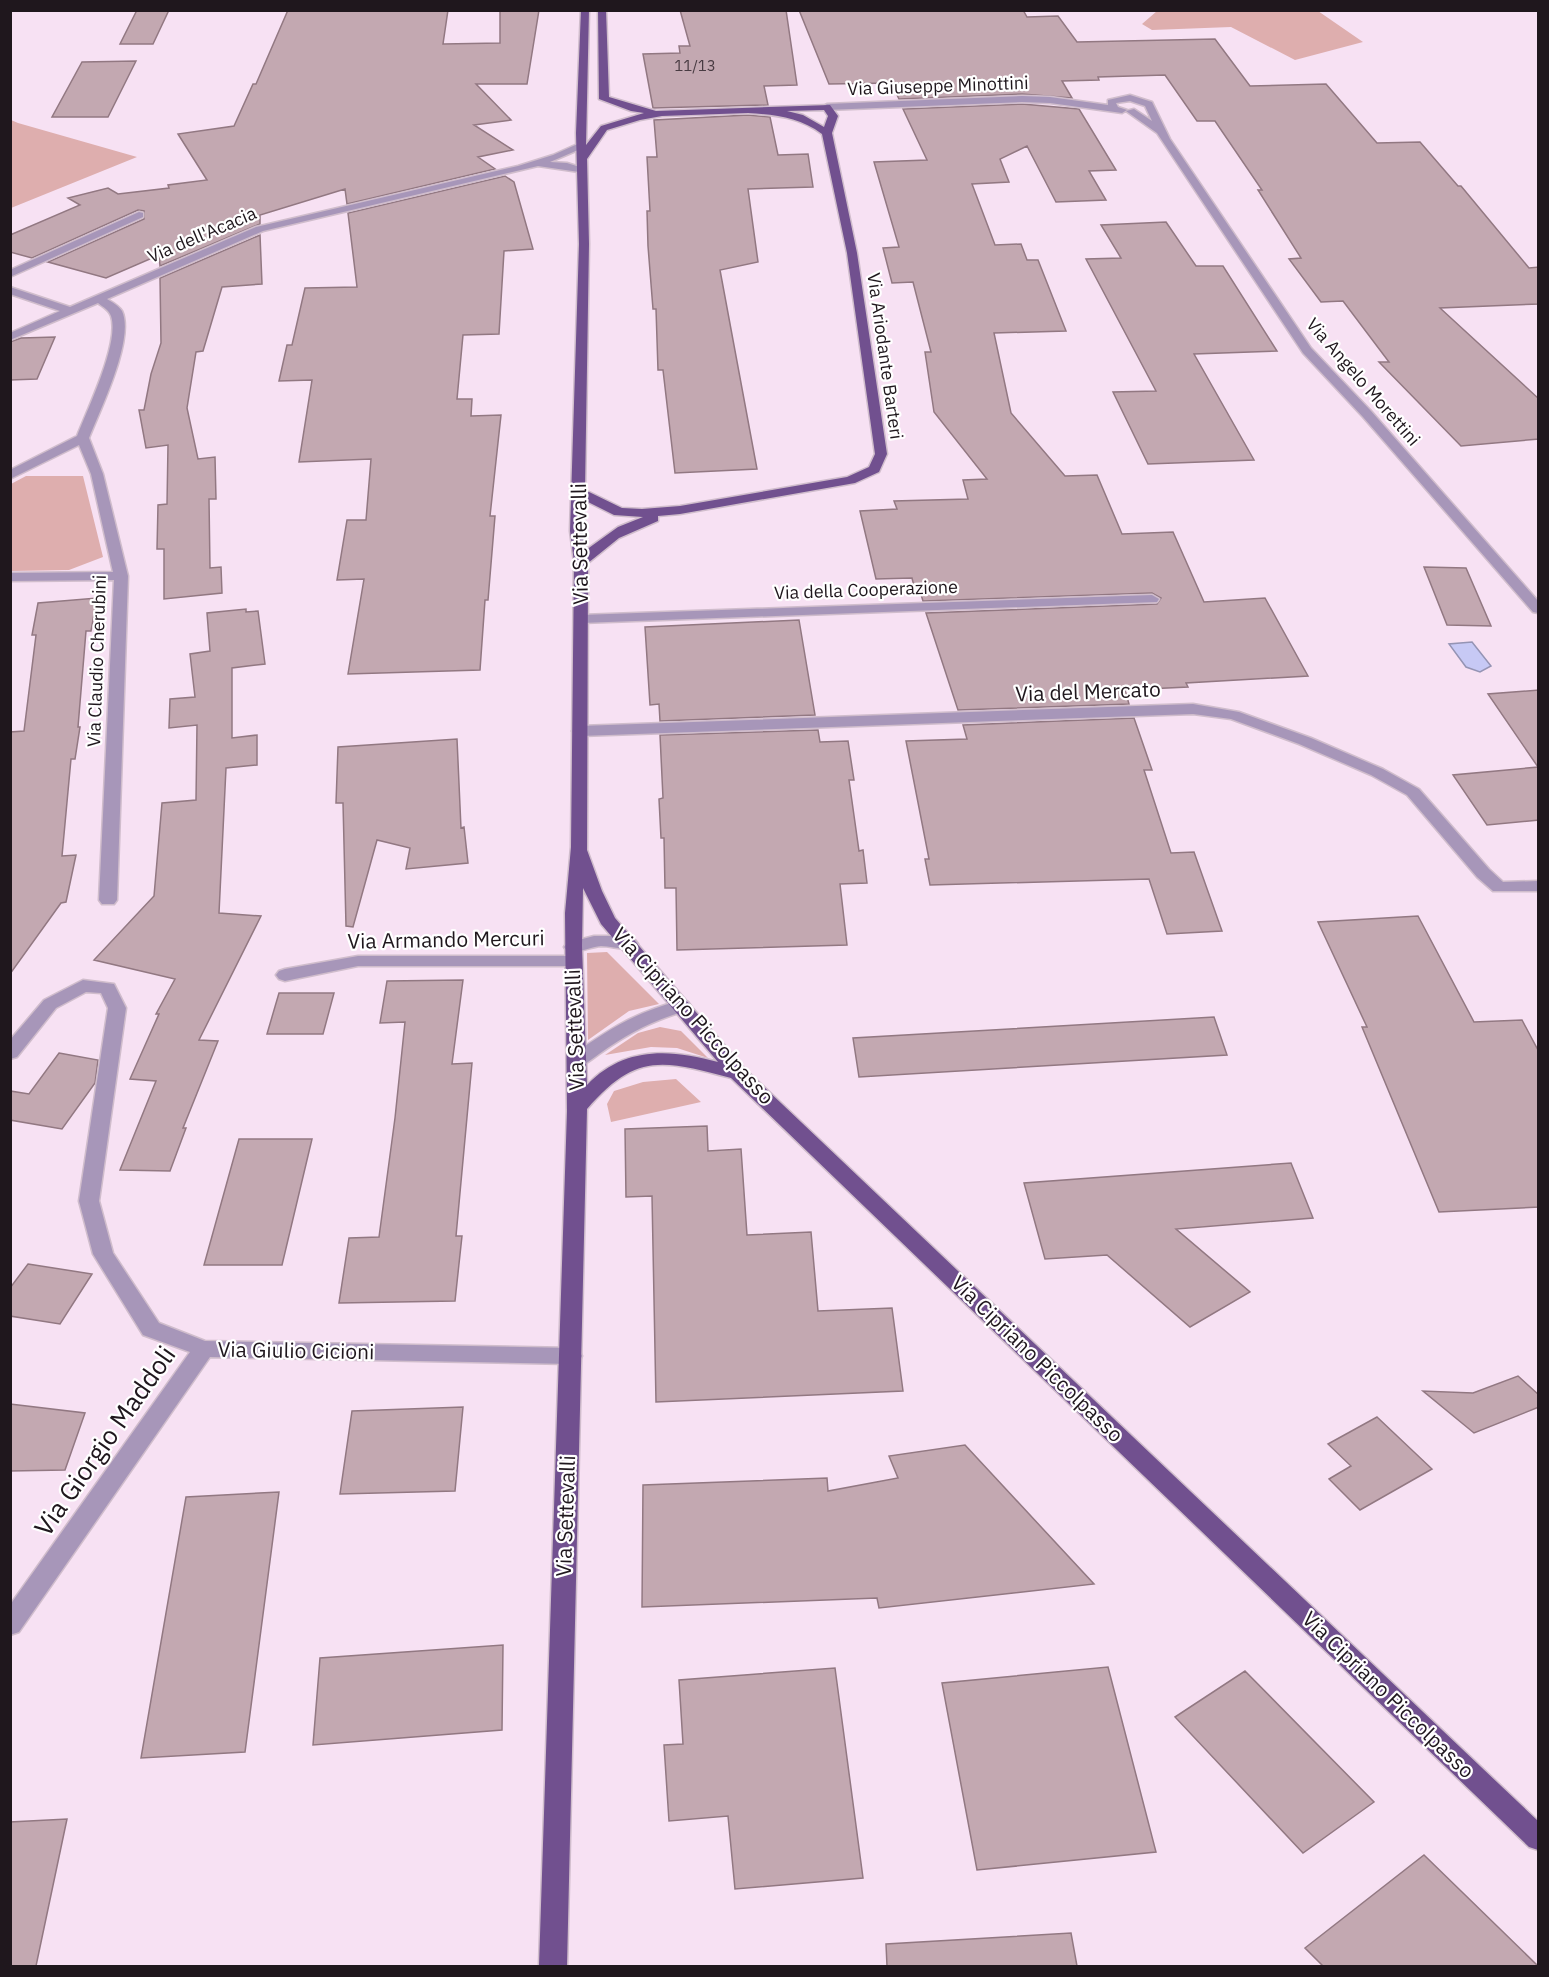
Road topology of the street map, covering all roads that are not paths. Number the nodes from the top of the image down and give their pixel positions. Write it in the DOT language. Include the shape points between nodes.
graph roads {
  1 [pos="585,10"];
  2 [pos="602,10"];
  3 [pos="1124,98"];
  4 [pos="1050,100"];
  5 [pos="914,104"];
  6 [pos="1149,106"];
  7 [pos="827,107"];
  8 [pos="1114,108"];
  9 [pos="749,110"];
  10 [pos="1131,111"];
  11 [pos="662,113"];
  12 [pos="829,128"];
  13 [pos="1163,132"];
  14 [pos="582,145"];
  15 [pos="582,158"];
  16 [pos="521,168"];
  17 [pos="582,171"];
  18 [pos="139,215"];
  19 [pos="10,274"];
  20 [pos="10,290"];
  21 [pos="99,298"];
  22 [pos="70,311"];
  23 [pos="10,337"];
  24 [pos="83,438"];
  25 [pos="10,475"];
  26 [pos="578,492"];
  27 [pos="680,510"];
  28 [pos="581,562"];
  29 [pos="121,576"];
  30 [pos="10,577"];
  31 [pos="1152,599"];
  32 [pos="1539,609"];
  33 [pos="582,619"];
  34 [pos="580,731"];
  35 [pos="579,847"];
  36 [pos="1539,886"];
  37 [pos="108,900"];
  38 [pos="629,944"];
  39 [pos="573,954"];
  40 [pos="285,975"];
  41 [pos="682,1006"];
  42 [pos="10,1053"];
  43 [pos="576,1061"];
  44 [pos="738,1073"];
  45 [pos="578,1108"];
  46 [pos="204,1349"];
  47 [pos="571,1356"];
  48 [pos="10,1625"];
  49 [pos="1539,1838"];
  50 [pos="553,1966"];
  1 -- 14 [label="main road, Via Settevalli"];
  2 -- 11 [label="main road" via="604,99"];
  3 -- 4 [label="street, Via Giuseppe Minottini"];
  3 -- 6 [label="street, Via Giuseppe Minottini" via="1143,100"];
  3 -- 8 [label="street" via="1111,102"];
  4 -- 5 [label="street, Via Giuseppe Minottini"];
  4 -- 8 [label="street, Via Giuseppe Minottini"];
  5 -- 7 [label="street, Via Giuseppe Minottini"];
  5 -- 12 [label="street" via="862,112"];
  6 -- 10 [label="street"];
  6 -- 13 [label="street, Via Angelo Morettini"];
  7 -- 9 [label="main road"];
  7 -- 12 [label="main road, Via Ariodante Barteri" via="833,116"];
  8 -- 10 [label="street, Via Giuseppe Minottini"];
  9 -- 11 [label="main road"];
  9 -- 12 [label="main road" via="800,117"];
  10 -- 13 [label="street, Via Angelo Morettini"];
  11 -- 15 [label="main road" via="604,128"];
  12 -- 27 [label="main road, Via Ariodante Barteri" via="852,253 881,454 874,469 850,480"];
  13 -- 32 [label="street, Via Angelo Morettini" via="1307,350"];
  14 -- 15 [label="main road, Via Settevalli"];
  14 -- 16 [label="street"];
  15 -- 17 [label="main road, Via Settevalli"];
  16 -- 17 [label="street" via="548,165"];
  16 -- 21 [label="street, Via dell'Acacia" via="260,229"];
  17 -- 26 [label="main road, Via Settevalli"];
  18 -- 19 [label="street"];
  20 -- 22 [label="street"];
  21 -- 22 [label="street, Via dell'Acacia"];
  21 -- 24 [label="street" via="116,311 120,328"];
  22 -- 23 [label="street, Via dell'Acacia"];
  24 -- 25 [label="street"];
  24 -- 29 [label="street, Via Claudio Cherubini" via="97,474"];
  26 -- 27 [label="main road" via="619,512"];
  26 -- 28 [label="main road, Via Settevalli"];
  27 -- 28 [label="main road" via="620,531"];
  28 -- 33 [label="main road, Via Settevalli"];
  29 -- 30 [label="street"];
  29 -- 37 [label="street, Via Claudio Cherubini"];
  31 -- 33 [label="street, Via della Cooperazione"];
  33 -- 34 [label="main road, Via Settevalli"];
  34 -- 35 [label="main road, Via Settevalli"];
  34 -- 36 [label="street, Via del Mercato" via="1193,709 1234,715 1305,741 1413,792 1483,873 1499,886"];
  35 -- 38 [label="main road, Via Cipriano Piccolpasso" via="593,891 608,920"];
  35 -- 39 [label="main road, Via Settevalli"];
  38 -- 39 [label="street, Via Armando Mercuri" via="591,941"];
  38 -- 41 [label="main road, Via Cipriano Piccolpasso"];
  39 -- 40 [label="street, Via Armando Mercuri" via="358,961"];
  39 -- 43 [label="main road, Via Settevalli"];
  41 -- 43 [label="street" via="625,1027"];
  41 -- 44 [label="main road, Via Cipriano Piccolpasso"];
  42 -- 46 [label="street, Via Giulio Cicioni" via="50,1004 83,986 108,988 117,1008 88,1201 103,1254 151,1329"];
  43 -- 45 [label="main road, Via Settevalli"];
  44 -- 45 [label="main road" via="664,1057 629,1062 593,1088"];
  44 -- 49 [label="main road, Via Cipriano Piccolpasso"];
  45 -- 47 [label="main road, Via Settevalli"];
  46 -- 47 [label="street, Via Giulio Cicioni"];
  46 -- 48 [label="street, Via Giorgio Maddoli"];
  47 -- 50 [label="main road, Via Settevalli"];
}
